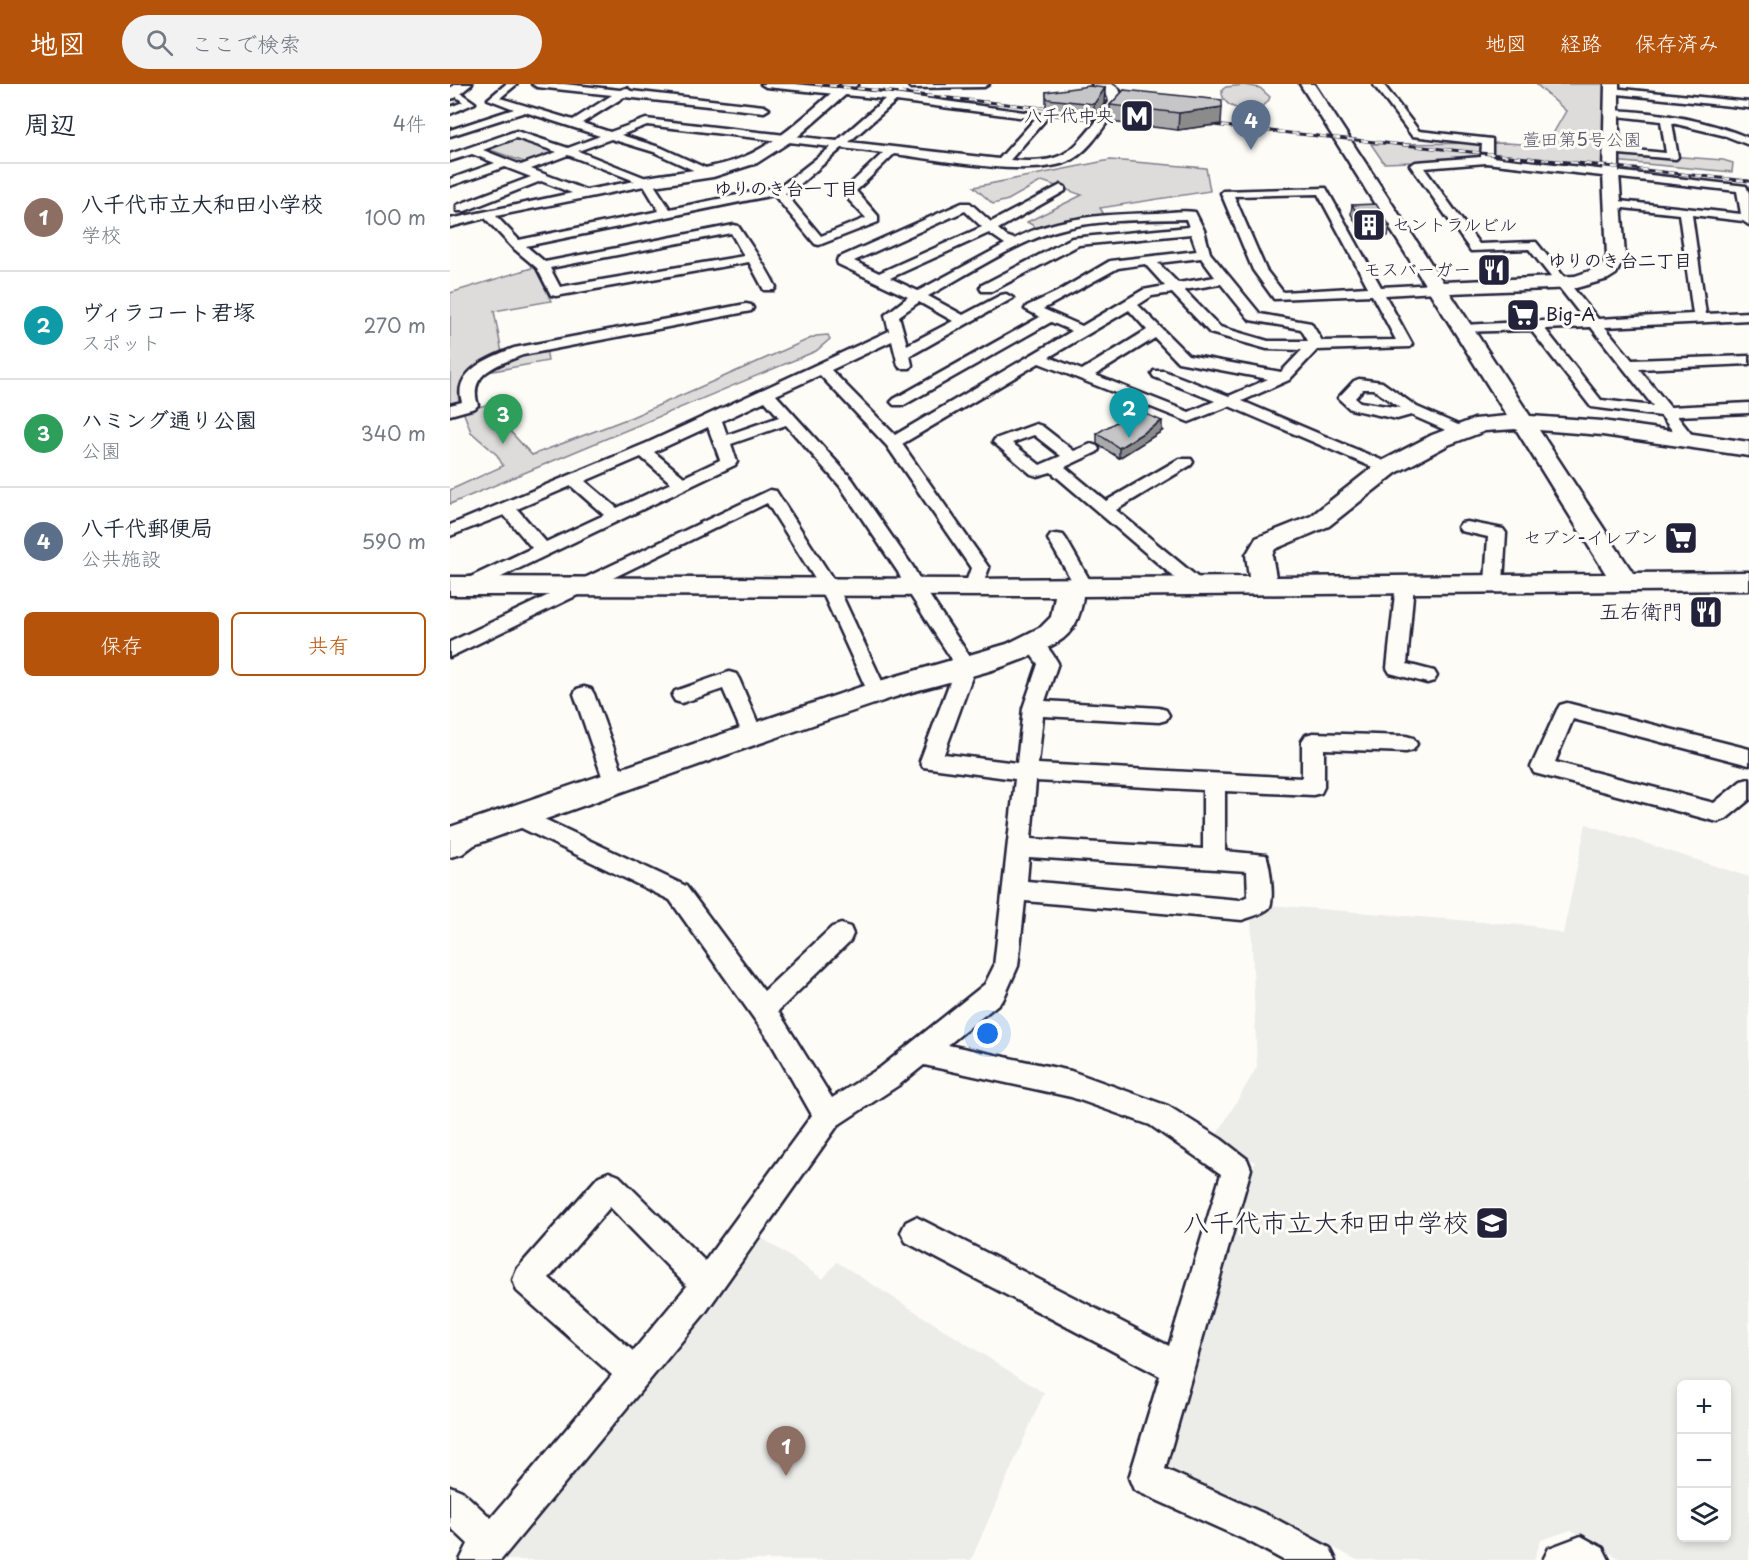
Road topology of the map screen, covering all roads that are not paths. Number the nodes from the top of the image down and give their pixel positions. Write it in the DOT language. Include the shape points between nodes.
graph roads {
  1 [pos="512,84"];
  2 [pos="537,84"];
  3 [pos="639,84"];
  4 [pos="766,84"];
  5 [pos="898,84"];
  6 [pos="984,84"];
  7 [pos="1099,84"];
  8 [pos="1307,84"];
  9 [pos="1378,84"];
  10 [pos="1681,84"];
  11 [pos="793,87"];
  12 [pos="1612,87"];
  13 [pos="846,88"];
  14 [pos="457,90"];
  15 [pos="623,94"];
  16 [pos="894,97"];
  17 [pos="1671,97"];
  18 [pos="771,103"];
  19 [pos="1749,105"];
  20 [pos="524,109"];
  21 [pos="450,111"];
  22 [pos="1612,113"];
  23 [pos="1108,114"];
  24 [pos="1666,119"];
  25 [pos="482,123"];
  26 [pos="574,124"];
  27 [pos="733,132"];
  28 [pos="450,133"];
  29 [pos="516,134"];
  30 [pos="614,135"];
  31 [pos="785,138"];
  32 [pos="1749,142"];
  33 [pos="840,144"];
  34 [pos="473,150"];
  35 [pos="892,150"];
  36 [pos="570,151"];
  37 [pos="1612,151"];
  38 [pos="450,158"];
  39 [pos="1486,160"];
  40 [pos="505,163"];
  41 [pos="1002,163"];
  42 [pos="521,169"];
  43 [pos="706,172"];
  44 [pos="1611,174"];
  45 [pos="541,177"];
  46 [pos="647,182"];
  47 [pos="450,183"];
  48 [pos="1061,189"];
  49 [pos="777,191"];
  50 [pos="585,194"];
  51 [pos="1614,203"];
  52 [pos="452,210"];
  53 [pos="1684,211"];
  54 [pos="488,213"];
  55 [pos="666,213"];
  56 [pos="1748,214"];
  57 [pos="469,218"];
  58 [pos="450,223"];
  59 [pos="1058,227"];
  60 [pos="990,228"];
  61 [pos="1198,230"];
  62 [pos="1076,241"];
  63 [pos="516,244"];
  64 [pos="1015,244"];
  65 [pos="1204,254"];
  66 [pos="752,258"];
  67 [pos="1148,260"];
  68 [pos="542,266"];
  69 [pos="959,274"];
  70 [pos="879,278"];
  71 [pos="1224,279"];
  72 [pos="1562,282"];
  73 [pos="769,287"];
  74 [pos="987,288"];
  75 [pos="1173,288"];
  76 [pos="1436,288"];
  77 [pos="1376,291"];
  78 [pos="918,296"];
  79 [pos="1019,303"];
  80 [pos="1130,304"];
  81 [pos="746,308"];
  82 [pos="1749,316"];
  83 [pos="1051,317"];
  84 [pos="1700,318"];
  85 [pos="963,321"];
  86 [pos="1595,323"];
  87 [pos="1535,326"];
  88 [pos="1462,329"];
  89 [pos="1083,331"];
  90 [pos="1156,331"];
  91 [pos="897,333"];
  92 [pos="1315,346"];
  93 [pos="1038,358"];
  94 [pos="1183,359"];
  95 [pos="1749,360"];
  96 [pos="1629,365"];
  97 [pos="822,369"];
  98 [pos="1159,374"];
  99 [pos="1083,375"];
  100 [pos="1284,377"];
  101 [pos="767,394"];
  102 [pos="1130,394"];
  103 [pos="1229,401"];
  104 [pos="898,402"];
  105 [pos="1749,408"];
  106 [pos="450,410"];
  107 [pos="1412,410"];
  108 [pos="1667,412"];
  109 [pos="713,418"];
  110 [pos="789,419"];
  111 [pos="1524,422"];
  112 [pos="1459,431"];
  113 [pos="1688,440"];
  114 [pos="722,442"];
  115 [pos="893,443"];
  116 [pos="1090,449"];
  117 [pos="1749,449"];
  118 [pos="642,450"];
  119 [pos="1185,462"];
  120 [pos="1387,468"];
  121 [pos="574,480"];
  122 [pos="683,484"];
  123 [pos="507,508"];
  124 [pos="1105,509"];
  125 [pos="616,516"];
  126 [pos="1467,527"];
  127 [pos="450,531"];
  128 [pos="1057,539"];
  129 [pos="543,550"];
  130 [pos="1624,581"];
  131 [pos="1749,581"];
  132 [pos="1494,583"];
  133 [pos="1405,584"];
  134 [pos="586,585"];
  135 [pos="1195,585"];
  136 [pos="1264,585"];
  137 [pos="458,586"];
  138 [pos="829,586"];
  139 [pos="1077,586"];
  140 [pos="914,587"];
  141 [pos="973,588"];
  142 [pos="1033,644"];
  143 [pos="450,650"];
  144 [pos="966,666"];
  145 [pos="1427,676"];
  146 [pos="878,692"];
  147 [pos="584,694"];
  148 [pos="682,696"];
  149 [pos="1033,708"];
  150 [pos="1159,715"];
  151 [pos="752,735"];
  152 [pos="1406,744"];
  153 [pos="1749,757"];
  154 [pos="1027,772"];
  155 [pos="615,782"];
  156 [pos="1214,782"];
  157 [pos="1749,787"];
  158 [pos="517,816"];
  159 [pos="454,830"];
  160 [pos="1019,847"];
  161 [pos="1214,860"];
  162 [pos="1015,890"];
  163 [pos="841,934"];
  164 [pos="762,1010"];
  165 [pos="922,1052"];
  166 [pos="828,1116"];
  167 [pos="916,1232"];
  168 [pos="707,1284"];
  169 [pos="1178,1368"];
  170 [pos="634,1373"];
  171 [pos="450,1503"];
  172 [pos="485,1551"];
  173 [pos="1318,1560"];
  174 [pos="1561,1560"];
  175 [pos="1591,1560"];
  1 -- 20 [label="street" via="493,99"];
  2 -- 15 [label="street"];
  3 -- 15 [label="street"];
  4 -- 11 [label="street"];
  5 -- 6 [label="street"];
  7 -- 23 [label="street" via="1116,94 1117,102"];
  8 -- 76 [label="street"];
  9 -- 39 [label="street" via="1416,134 1488,141"];
  10 -- 17 [label="street"];
  11 -- 13 [label="street"];
  11 -- 18 [label="street"];
  12 -- 17 [label="street"];
  12 -- 22 [label="street"];
  13 -- 16 [label="street"];
  13 -- 31 [label="street"];
  14 -- 21 [label="street" via="470,103"];
  15 -- 18 [label="street"];
  15 -- 26 [label="street"];
  16 -- 33 [label="street"];
  16 -- 41 [label="street" via="1042,117"];
  17 -- 19 [label="street" via="1712,97"];
  18 -- 27 [label="street"];
  20 -- 25 [label="street"];
  20 -- 26 [label="street"];
  22 -- 24 [label="street"];
  22 -- 37 [label="street"];
  23 -- 41 [label="street" via="1075,153 1065,159 1028,165"];
  24 -- 32 [label="street"];
  24 -- 37 [label="street" via="1672,157"];
  25 -- 28 [label="street"];
  25 -- 29 [label="street"];
  26 -- 30 [label="street"];
  27 -- 30 [label="street" via="646,122"];
  27 -- 31 [label="street"];
  29 -- 34 [label="street"];
  29 -- 36 [label="street"];
  30 -- 36 [label="street"];
  30 -- 43 [label="street"];
  31 -- 33 [label="street"];
  31 -- 43 [label="street" via="750,160"];
  33 -- 35 [label="street"];
  33 -- 49 [label="street" via="794,184"];
  34 -- 38 [label="street"];
  34 -- 40 [label="street"];
  35 -- 41 [label="street"];
  35 -- 49 [label="street" via="850,190 874,219 832,237 819,241"];
  36 -- 42 [label="street"];
  36 -- 46 [label="street"];
  37 -- 44 [label="street"];
  39 -- 44 [label="street"];
  39 -- 72 [label="street" via="1416,165 1475,248 1532,245"];
  40 -- 42 [label="street"];
  40 -- 47 [label="street"];
  42 -- 45 [label="street"];
  43 -- 46 [label="street"];
  44 -- 51 [label="street"];
  44 -- 56 [label="street" via="1742,188"];
  45 -- 50 [label="street"];
  45 -- 52 [label="street"];
  46 -- 50 [label="street"];
  46 -- 55 [label="street"];
  48 -- 60 [label="street"];
  49 -- 55 [label="street"];
  50 -- 54 [label="street"];
  51 -- 53 [label="street"];
  51 -- 72 [label="street" via="1613,264 1601,275"];
  52 -- 57 [label="street"];
  53 -- 56 [label="street"];
  53 -- 84 [label="street"];
  54 -- 57 [label="street"];
  54 -- 63 [label="street"];
  55 -- 63 [label="street"];
  57 -- 58 [label="street"];
  59 -- 61 [label="street" via="1191,215"];
  59 -- 62 [label="street"];
  59 -- 64 [label="street"];
  60 -- 64 [label="street"];
  60 -- 70 [label="street"];
  60 -- 70 [label="street" via="966,206 843,261"];
  61 -- 62 [label="street"];
  61 -- 65 [label="street"];
  62 -- 74 [label="street"];
  63 -- 68 [label="street"];
  64 -- 69 [label="street"];
  65 -- 67 [label="street"];
  65 -- 71 [label="street"];
  66 -- 68 [label="street" via="556,292"];
  66 -- 68 [label="street" via="734,229"];
  66 -- 73 [label="street"];
  67 -- 75 [label="street"];
  67 -- 79 [label="street" via="1115,264 1062,295"];
  69 -- 74 [label="street"];
  69 -- 78 [label="street"];
  70 -- 78 [label="street"];
  71 -- 75 [label="street"];
  71 -- 92 [label="street" via="1256,317 1306,326"];
  72 -- 76 [label="street"];
  72 -- 86 [label="street"];
  74 -- 79 [label="street"];
  75 -- 80 [label="street" via="1148,293"];
  75 -- 92 [label="street" via="1215,330 1267,345"];
  76 -- 77 [label="street"];
  76 -- 88 [label="street"];
  77 -- 77 [label="street" via="1322,190 1227,193 1260,270 1279,296"];
  77 -- 92 [label="street" via="1405,344"];
  78 -- 85 [label="street"];
  78 -- 91 [label="street" via="892,315"];
  79 -- 83 [label="street"];
  79 -- 85 [label="street"];
  80 -- 89 [label="street"];
  80 -- 90 [label="street"];
  81 -- 106 [label="street" via="519,351 480,370 465,391 470,405"];
  82 -- 84 [label="street"];
  83 -- 89 [label="street"];
  83 -- 104 [label="street"];
  84 -- 86 [label="street"];
  85 -- 91 [label="street" via="903,359"];
  86 -- 87 [label="street"];
  86 -- 96 [label="street"];
  87 -- 88 [label="street"];
  87 -- 108 [label="street" via="1596,404"];
  88 -- 111 [label="street"];
  89 -- 93 [label="street"];
  90 -- 94 [label="street"];
  90 -- 99 [label="street"];
  91 -- 97 [label="street"];
  92 -- 100 [label="street"];
  93 -- 99 [label="street"];
  93 -- 115 [label="street"];
  94 -- 98 [label="street"];
  94 -- 100 [label="street"];
  95 -- 96 [label="street"];
  96 -- 108 [label="street"];
  97 -- 101 [label="street"];
  97 -- 115 [label="street"];
  98 -- 102 [label="street"];
  98 -- 103 [label="street"];
  99 -- 102 [label="street"];
  100 -- 103 [label="street"];
  101 -- 109 [label="street"];
  101 -- 110 [label="street"];
  102 -- 103 [label="street" via="1189,417"];
  103 -- 120 [label="street"];
  105 -- 108 [label="street"];
  107 -- 112 [label="street"];
  108 -- 113 [label="street"];
  109 -- 114 [label="street"];
  109 -- 118 [label="street"];
  110 -- 114 [label="street"];
  110 -- 140 [label="street" via="846,483"];
  111 -- 112 [label="street" via="1482,424"];
  111 -- 113 [label="street"];
  111 -- 130 [label="street"];
  112 -- 120 [label="street"];
  113 -- 117 [label="street"];
  114 -- 122 [label="street" via="729,462"];
  115 -- 141 [label="street" via="980,568"];
  116 -- 124 [label="street" via="1054,466"];
  118 -- 121 [label="street"];
  118 -- 122 [label="street"];
  119 -- 124 [label="street"];
  120 -- 136 [label="street" via="1320,521 1265,544 1259,555"];
  121 -- 123 [label="street"];
  121 -- 125 [label="street"];
  122 -- 125 [label="street"];
  123 -- 127 [label="street"];
  123 -- 129 [label="street"];
  124 -- 135 [label="street"];
  125 -- 129 [label="street"];
  126 -- 132 [label="street" via="1497,533"];
  128 -- 139 [label="street"];
  129 -- 137 [label="street"];
  130 -- 131 [label="street"];
  130 -- 132 [label="street"];
  132 -- 133 [label="street"];
  133 -- 136 [label="street"];
  133 -- 145 [label="street" via="1397,668"];
  134 -- 137 [label="street"];
  134 -- 138 [label="street"];
  134 -- 138 [label="street" via="770,495"];
  134 -- 143 [label="street"];
  135 -- 136 [label="street"];
  135 -- 139 [label="street"];
  138 -- 140 [label="street"];
  138 -- 146 [label="street"];
  139 -- 141 [label="street"];
  139 -- 142 [label="street" via="1064,621"];
  140 -- 141 [label="street"];
  140 -- 144 [label="street"];
  142 -- 144 [label="street"];
  142 -- 149 [label="street" via="1048,663"];
  144 -- 146 [label="street"];
  144 -- 154 [label="street" via="931,761"];
  146 -- 151 [label="street"];
  147 -- 155 [label="street"];
  148 -- 151 [label="street" via="729,679"];
  149 -- 150 [label="street"];
  149 -- 154 [label="street"];
  151 -- 155 [label="street"];
  152 -- 156 [label="street" via="1314,741 1313,787"];
  153 -- 157 [label="street" via="1567,710 1542,766 1718,813"];
  154 -- 156 [label="street"];
  154 -- 160 [label="street"];
  155 -- 158 [label="street"];
  156 -- 161 [label="street"];
  158 -- 159 [label="street"];
  158 -- 164 [label="street" via="678,893"];
  160 -- 161 [label="street"];
  160 -- 162 [label="street"];
  161 -- 162 [label="street" via="1258,862 1260,901 1242,910"];
  162 -- 165 [label="street" via="1006,966 994,992"];
  163 -- 164 [label="street"];
  164 -- 166 [label="street"];
  165 -- 166 [label="street"];
  165 -- 169 [label="street" via="1071,1084 1158,1115 1237,1169"];
  166 -- 168 [label="street"];
  167 -- 169 [label="street"];
  168 -- 170 [label="street"];
  168 -- 170 [label="street" via="609,1186 528,1280"];
  169 -- 173 [label="street" via="1146,1478"];
  170 -- 172 [label="street"];
  171 -- 172 [label="street"];
  174 -- 175 [label="street" via="1581,1554"];
}
